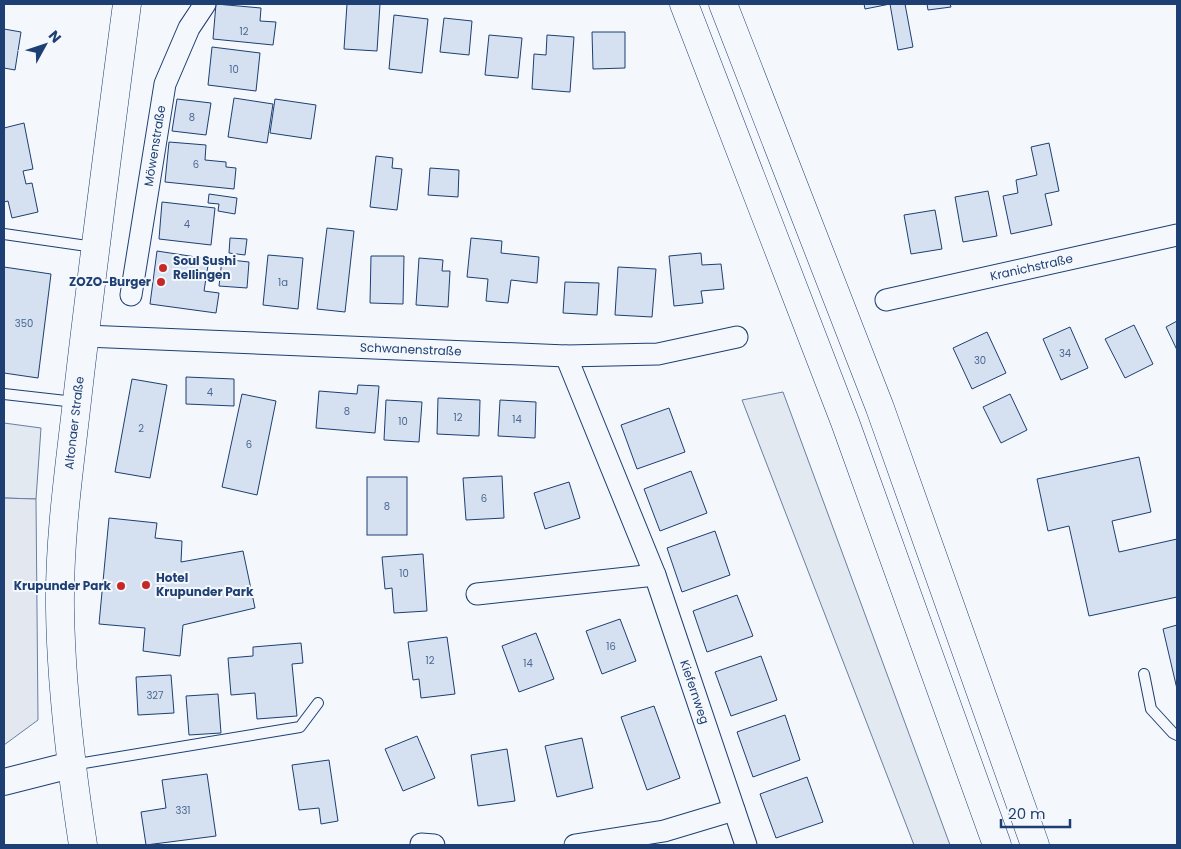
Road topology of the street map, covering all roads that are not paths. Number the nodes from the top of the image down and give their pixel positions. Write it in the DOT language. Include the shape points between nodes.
graph roads {
  1 [pos="127,4"];
  2 [pos="205,4"];
  3 [pos="684,4"];
  4 [pos="724,4"];
  5 [pos="4,234"];
  6 [pos="1177,235"];
  7 [pos="95,247"];
  8 [pos="131,296"];
  9 [pos="886,300"];
  10 [pos="85,336"];
  11 [pos="737,337"];
  12 [pos="566,356"];
  13 [pos="4,394"];
  14 [pos="77,403"];
  15 [pos="655,576"];
  16 [pos="477,594"];
  17 [pos="1144,674"];
  18 [pos="318,704"];
  19 [pos="1177,735"];
  20 [pos="71,765"];
  21 [pos="4,782"];
  22 [pos="734,810"];
  23 [pos="83,845"];
  24 [pos="576,845"];
  25 [pos="746,845"];
  26 [pos="997,845"];
  27 [pos="1035,845"];
  1 -- 7 [label="main road, Altonaer Straße"];
  2 -- 8 [label="street, Möwenstraße" via="189,28 165,84"];
  3 -- 26 [label="main road" via="845,422"];
  4 -- 27 [label="main road" via="880,408"];
  5 -- 7 [label="lane"];
  6 -- 9 [label="street, Kranichstraße"];
  7 -- 10 [label="main road, Altonaer Straße"];
  10 -- 12 [label="street, Schwanenstraße"];
  10 -- 14 [label="main road, Altonaer Straße"];
  11 -- 12 [label="street, Schwanenstraße" via="658,354"];
  12 -- 15 [label="street, Kiefernweg"];
  13 -- 14 [label="lane"];
  14 -- 20 [label="main road, Altonaer Straße" via="63,535 60,607"];
  15 -- 16 [label="street"];
  15 -- 22 [label="street, Kiefernweg"];
  17 -- 19 [label="lane" via="1151,709"];
  18 -- 20 [label="lane" via="300,727"];
  20 -- 21 [label="street"];
  20 -- 23 [label="main road, Altonaer Straße"];
  22 -- 24 [label="street" via="664,832"];
  22 -- 25 [label="street, Kiefernweg"];
}
